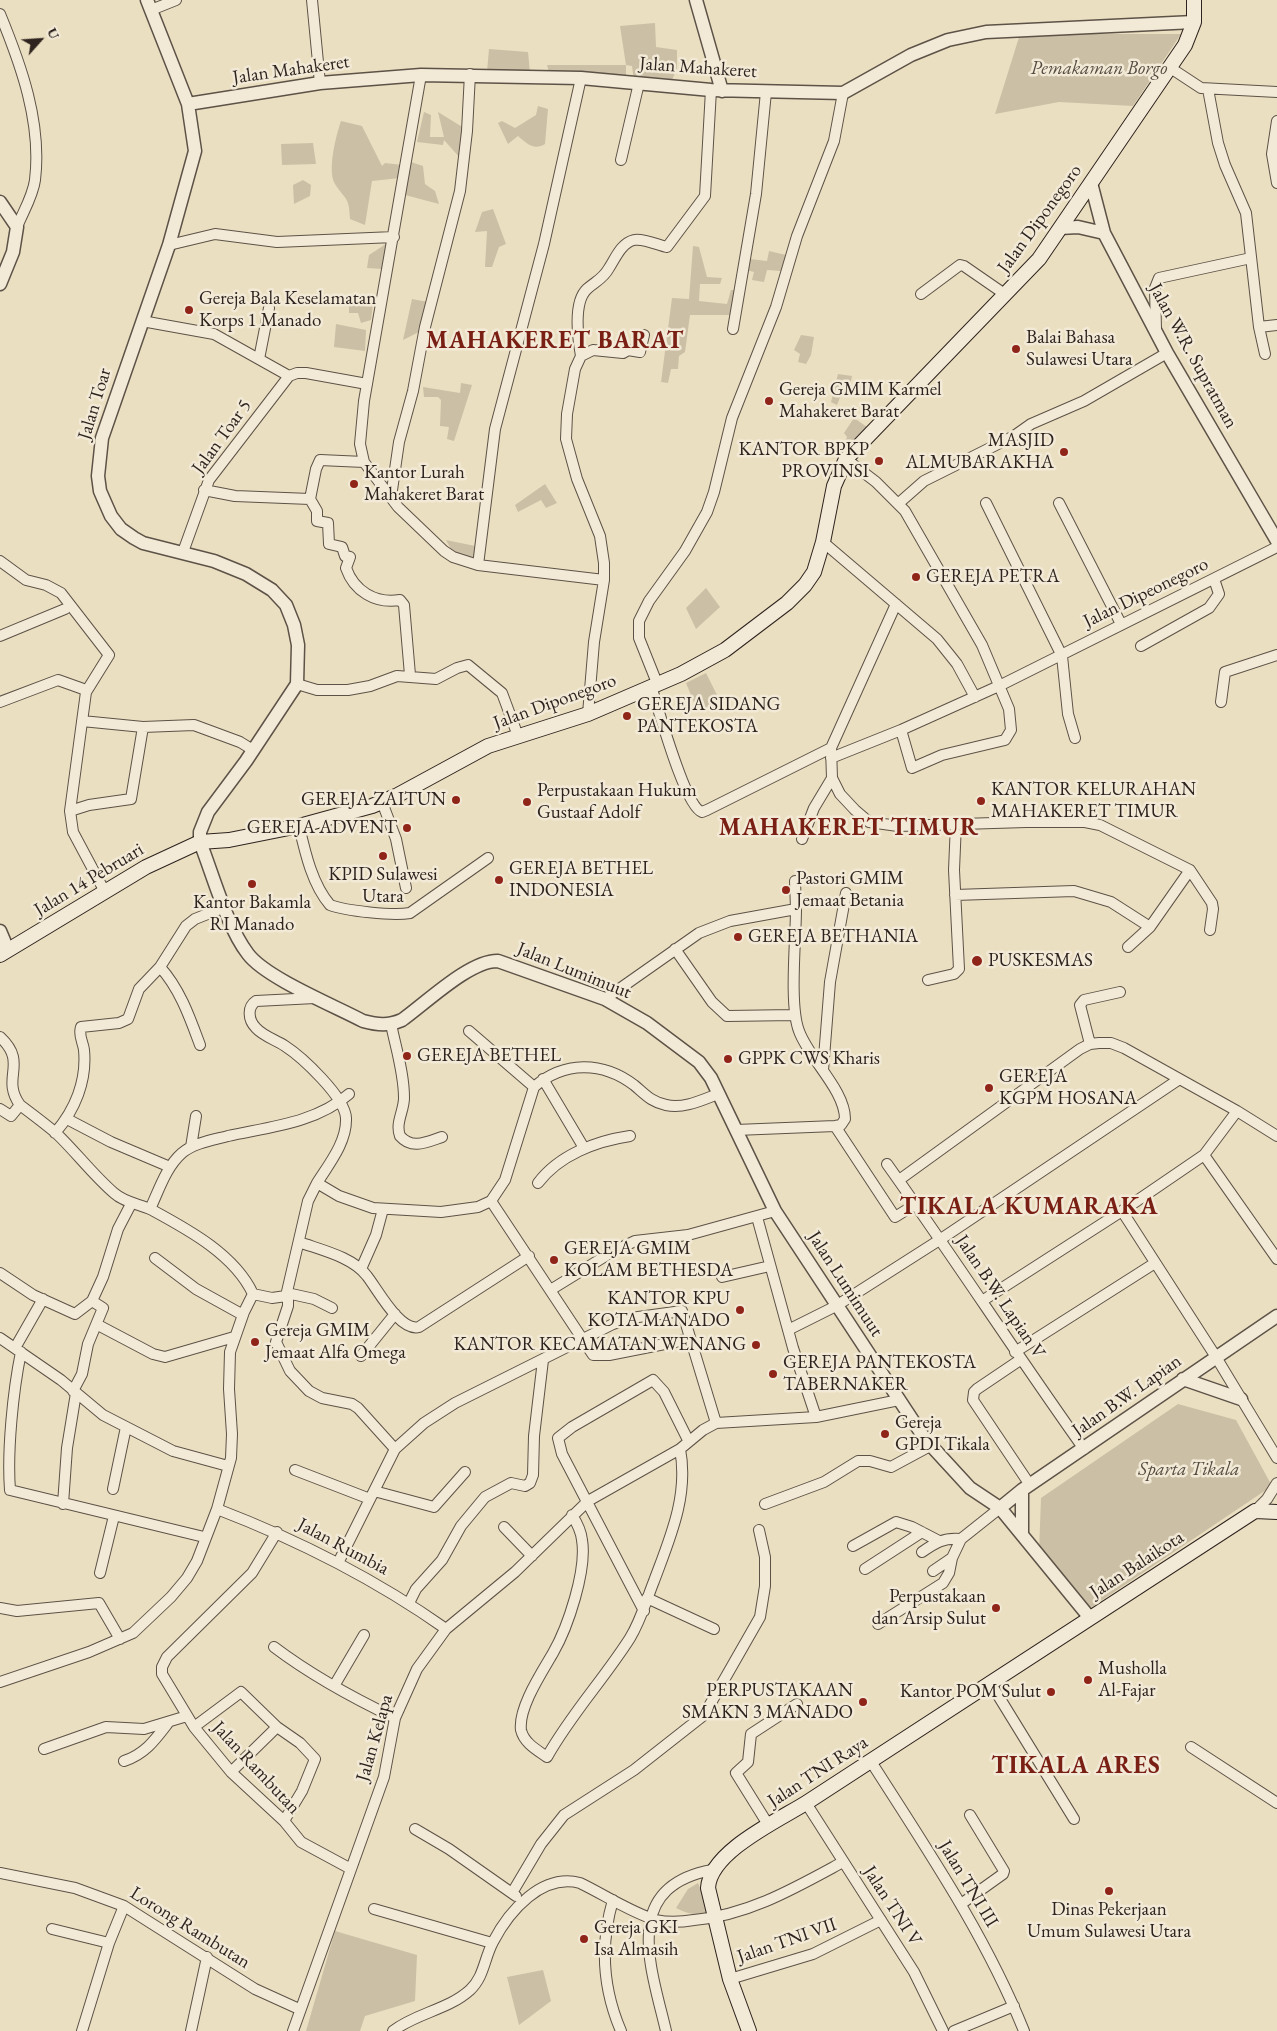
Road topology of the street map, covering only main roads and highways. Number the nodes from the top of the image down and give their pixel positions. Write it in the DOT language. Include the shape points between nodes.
graph roads {
  1 [pos="1194,0"];
  2 [pos="200,842"];
  3 [pos="4,952"];
  4 [pos="1277,1512"];
  5 [pos="1090,1618"];
  6 [pos="749,2031"];
  1 -- 2 [label="main road, Jalan Diponegoro" via="1194,22 1185,45 1039,259 846,459 832,493 814,572 772,616 725,650 654,685 588,714 470,754 382,802 299,826 229,840"];
  2 -- 3 [label="main road, Jalan 14 Pebruari" via="146,867"];
  4 -- 5 [label="main road, Jalan Balaikota" via="1255,1511"];
  5 -- 6 [label="main road, Jalan TNI Raya" via="733,1849 712,1870 708,1888 730,1979"];
}
